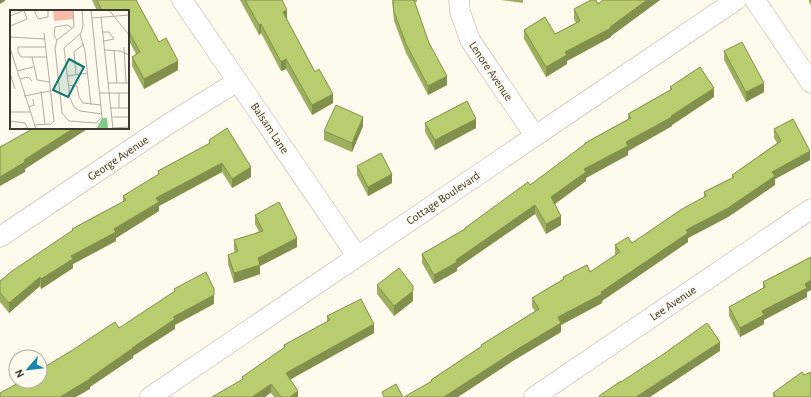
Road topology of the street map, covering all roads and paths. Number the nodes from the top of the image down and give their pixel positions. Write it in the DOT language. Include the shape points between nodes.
graph roads {
  1 [pos="182,0"];
  2 [pos="460,0"];
  3 [pos="736,0"];
  4 [pos="755,0"];
  5 [pos="238,81"];
  6 [pos="811,83"];
  7 [pos="535,136"];
  8 [pos="811,209"];
  9 [pos="0,237"];
  10 [pos="358,256"];
  11 [pos="150,397"];
  12 [pos="534,397"];
  1 -- 5 [label="street, Balsam Lane"];
  2 -- 7 [label="street, Lenore Avenue" via="460,12 470,40"];
  3 -- 7 [label="street, Cottage Boulevard"];
  4 -- 6 [label="street"];
  5 -- 9 [label="street, George Avenue" via="167,125"];
  5 -- 10 [label="street, Balsam Lane"];
  7 -- 10 [label="street, Cottage Boulevard"];
  8 -- 12 [label="street, Lee Avenue"];
  10 -- 11 [label="street, Cottage Boulevard"];
}
